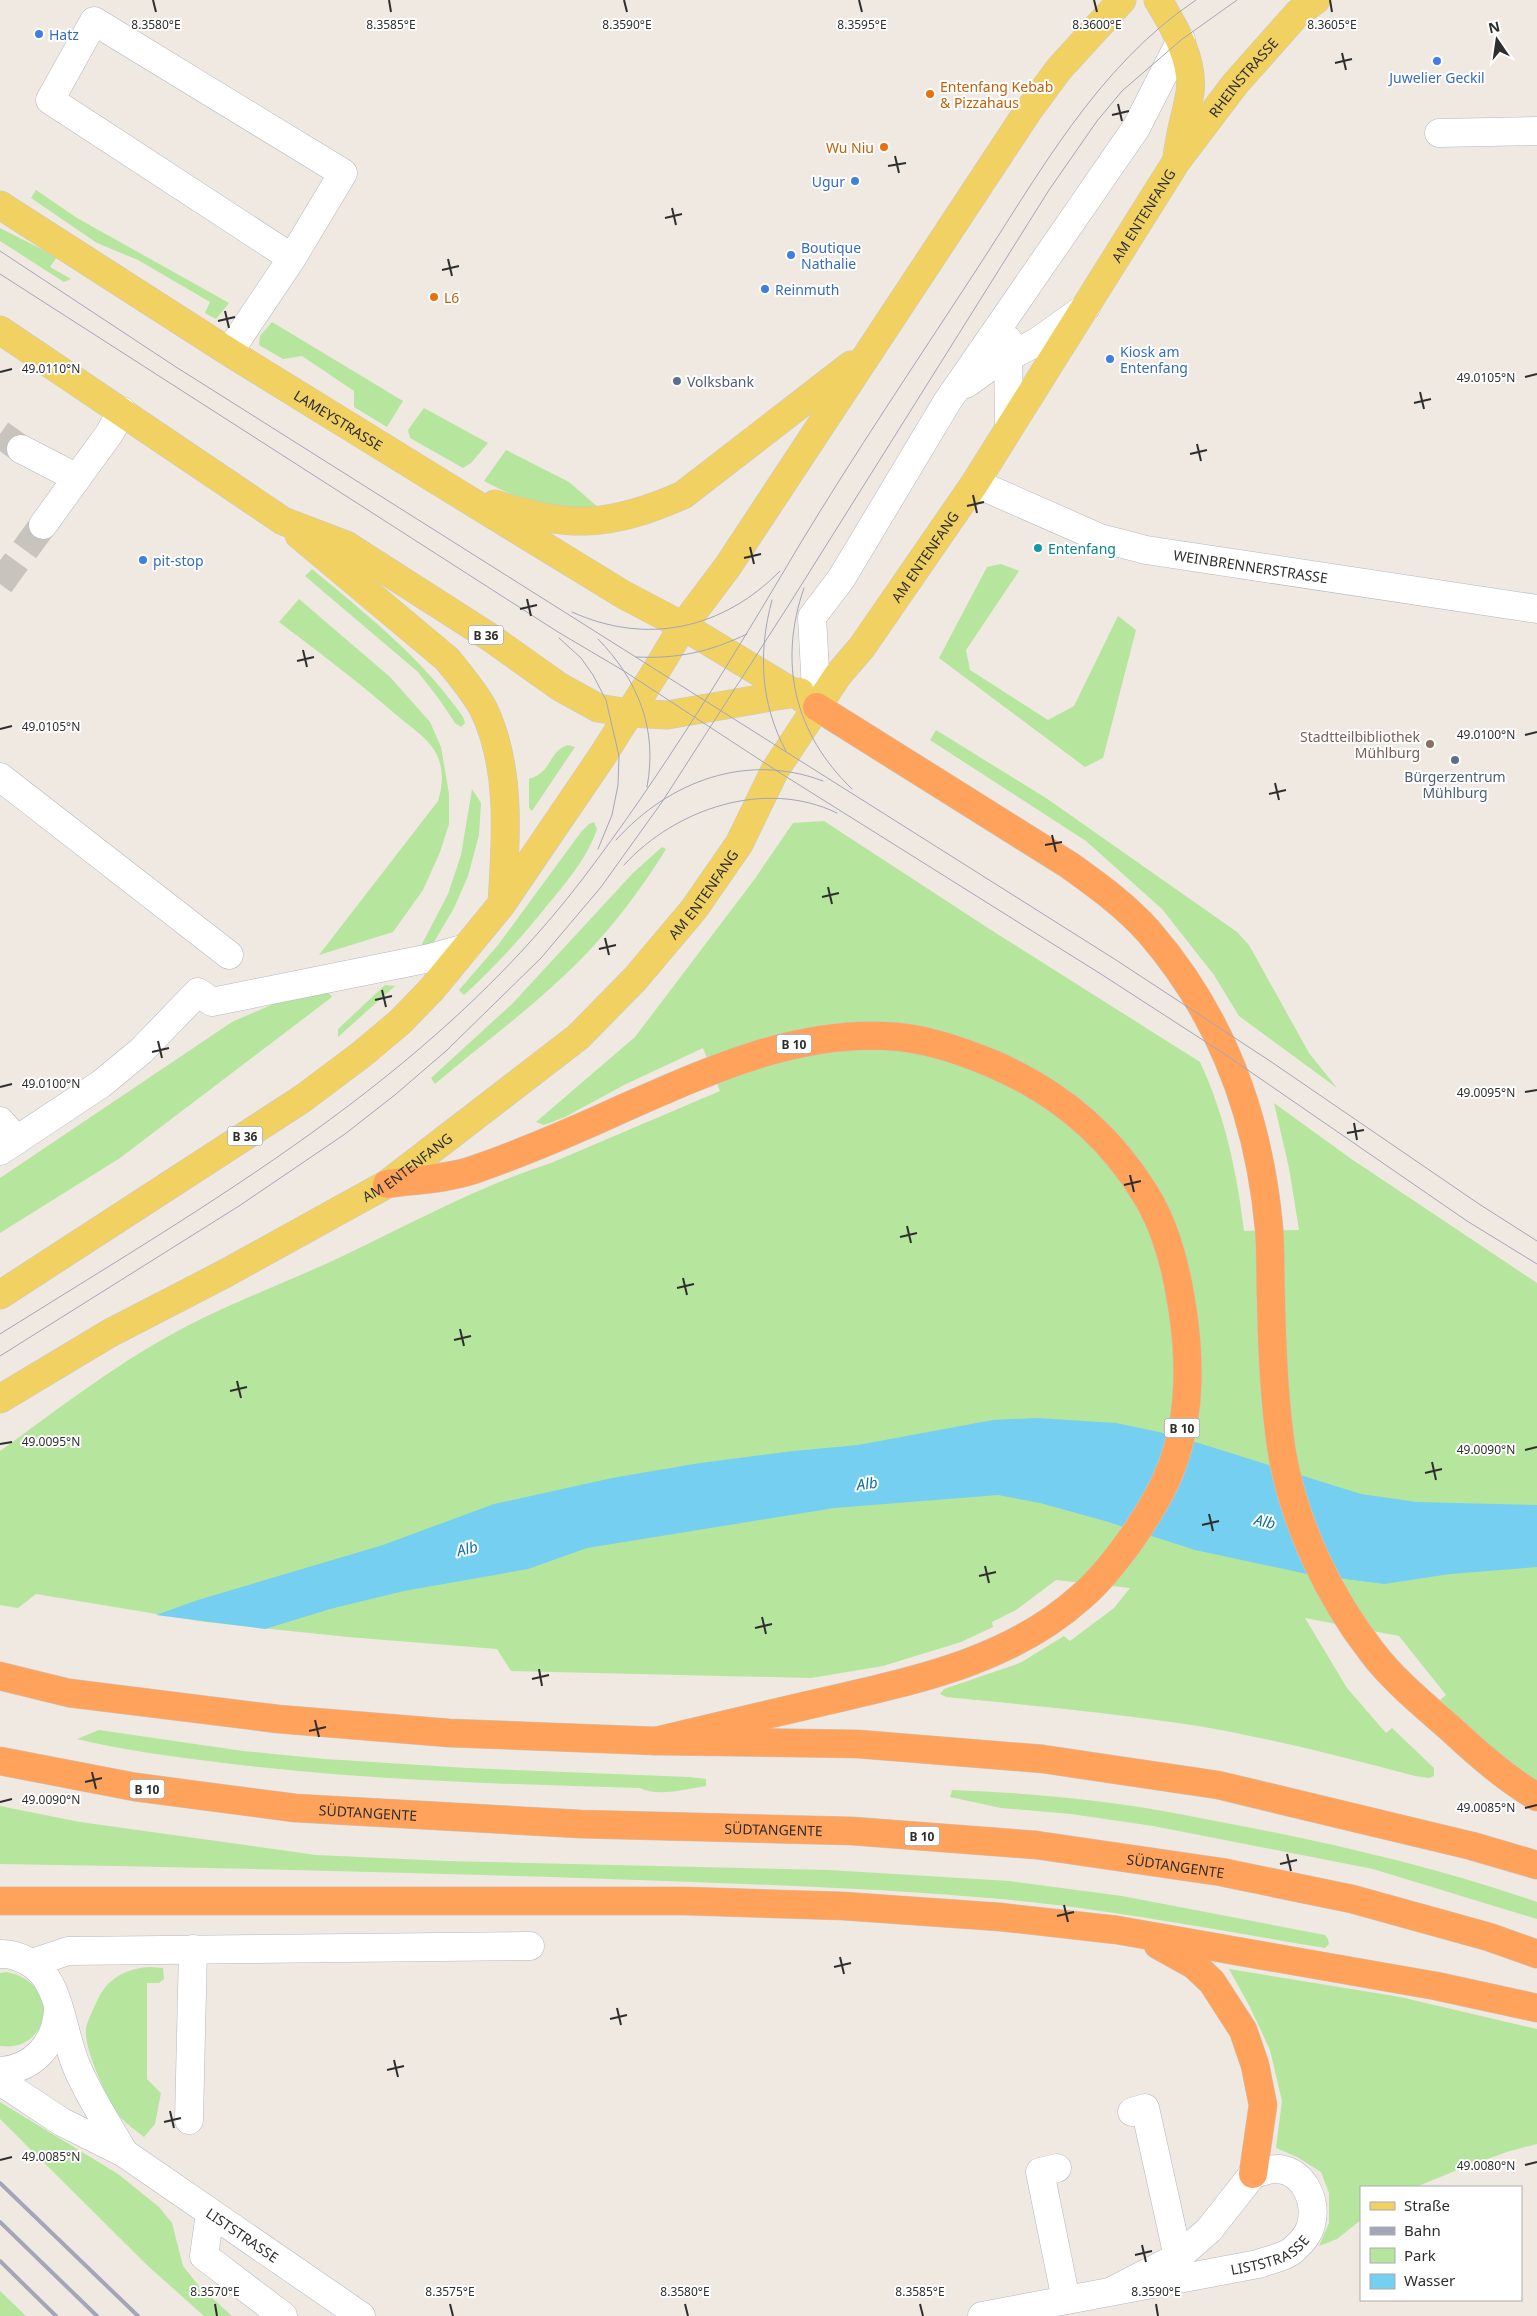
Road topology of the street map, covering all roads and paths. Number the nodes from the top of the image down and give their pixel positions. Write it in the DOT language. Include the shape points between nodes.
graph roads {
  1 [pos="1122,0"];
  2 [pos="1158,0"];
  3 [pos="1298,4"];
  4 [pos="1181,40"];
  5 [pos="1537,131"];
  6 [pos="1439,133"];
  7 [pos="1176,162"];
  8 [pos="0,205"];
  9 [pos="292,258"];
  10 [pos="1016,302"];
  11 [pos="1086,307"];
  12 [pos="0,330"];
  13 [pos="870,350"];
  14 [pos="229,352"];
  15 [pos="1009,356"];
  16 [pos="947,402"];
  17 [pos="122,410"];
  18 [pos="1009,428"];
  19 [pos="21,449"];
  20 [pos="77,478"];
  21 [pos="975,483"];
  22 [pos="451,489"];
  23 [pos="283,521"];
  24 [pos="43,525"];
  25 [pos="1537,609"];
  26 [pos="683,626"];
  27 [pos="816,690"];
  28 [pos="629,713"];
  29 [pos="0,777"];
  30 [pos="501,904"];
  31 [pos="466,948"];
  32 [pos="229,955"];
  33 [pos="6,1137"];
  34 [pos="387,1184"];
  35 [pos="0,1295"];
  36 [pos="0,1399"];
  37 [pos="0,1676"];
  38 [pos="656,1741"];
  39 [pos="0,1761"];
  40 [pos="1537,1797"];
  41 [pos="1537,1865"];
  42 [pos="0,1901"];
  43 [pos="1116,1930"];
  44 [pos="530,1946"];
  45 [pos="194,1949"];
  46 [pos="0,1954"];
  47 [pos="1537,1954"];
  48 [pos="32,1963"];
  49 [pos="58,2008"];
  50 [pos="1537,2008"];
  51 [pos="0,2071"];
  52 [pos="0,2081"];
  53 [pos="1132,2112"];
  54 [pos="189,2120"];
  55 [pos="124,2152"];
  56 [pos="1057,2168"];
  57 [pos="1253,2174"];
  58 [pos="210,2214"];
  59 [pos="1178,2258"];
  60 [pos="1112,2290"];
  61 [pos="1066,2300"];
  62 [pos="283,2316"];
  63 [pos="360,2316"];
  64 [pos="982,2316"];
  1 -- 13 [label="main road" via="1058,69"];
  2 -- 4 [label="main road"];
  3 -- 7 [label="main road, RHEINSTRASSE"];
  4 -- 7 [label="main road" via="1190,92"];
  4 -- 10 [label="street" via="1136,128"];
  5 -- 6 [label="street"];
  7 -- 11 [label="main road, AM ENTENFANG"];
  8 -- 14 [label="main road, LAMEYSTRASSE"];
  9 -- 9 [label="street" via="343,173 94,21 50,100"];
  9 -- 14 [label="street"];
  10 -- 15 [label="street" via="1009,334"];
  10 -- 16 [label="street"];
  11 -- 15 [label="street" via="1037,342"];
  11 -- 18 [label="main road, AM ENTENFANG"];
  12 -- 17 [label="main road, B 36"];
  13 -- 22 [label="main road" via="683,495 630,516 598,522 562,521 526,514"];
  13 -- 26 [label="main road" via="728,566"];
  14 -- 22 [label="main road, LAMEYSTRASSE"];
  15 -- 16 [label="street" via="970,381"];
  15 -- 18 [label="street"];
  16 -- 27 [label="street" via="841,579 812,617"];
  17 -- 20 [label="street"];
  17 -- 23 [label="main road, B 36"];
  18 -- 21 [label="main road, AM ENTENFANG"];
  19 -- 20 [label="street"];
  20 -- 24 [label="street"];
  21 -- 25 [label="street, WEINBRENNERSTRASSE" via="1100,538 1146,550"];
  21 -- 27 [label="main road, AM ENTENFANG" via="862,647"];
  22 -- 26 [label="main road, LAMEYSTRASSE" via="624,595"];
  23 -- 28 [label="main road, B 36" via="346,546 488,636 560,687 598,708"];
  23 -- 30 [label="main road" via="448,659 482,708 494,734 504,790 506,846"];
  26 -- 27 [label="main road, LAMEYSTRASSE"];
  26 -- 28 [label="main road"];
  27 -- 28 [label="main road" via="667,715"];
  27 -- 34 [label="main road, AM ENTENFANG" via="739,844 694,909 635,979 578,1037"];
  27 -- 40 [label="highway" via="1101,888 1147,931 1185,979 1226,1055 1248,1110 1258,1146 1269,1229 1273,1385 1283,1456 1298,1512 1319,1566 1341,1610 1374,1655 1417,1698 1512,1782"];
  28 -- 30 [label="main road, B 36"];
  29 -- 32 [label="street"];
  30 -- 31 [label="main road, B 36"];
  31 -- 33 [label="street" via="212,1002 198,992 141,1051 101,1084"];
  31 -- 35 [label="main road, B 36" via="400,1022 302,1099"];
  34 -- 36 [label="main road, AM ENTENFANG" via="110,1333"];
  34 -- 38 [label="highway, B 10" via="467,1172 553,1140 706,1072 786,1045 884,1036 920,1040 978,1058 1022,1077 1062,1102 1095,1130 1122,1160 1146,1195 1165,1233 1179,1283 1186,1332 1188,1378 1184,1424 1168,1477 1142,1524 1114,1563 1082,1596 1024,1638 959,1666 897,1684"];
  37 -- 38 [label="highway, B 10" via="69,1693 278,1719 449,1733"];
  38 -- 41 [label="highway, B 10" via="858,1744 1053,1761 1218,1786 1443,1838"];
  39 -- 47 [label="highway, SÜDTANGENTE / B 10" via="135,1787 295,1808 580,1824 852,1831 1036,1846 1221,1872 1352,1899 1489,1937"];
  42 -- 43 [label="highway" via="685,1901 843,1906 1000,1916"];
  43 -- 50 [label="highway" via="1436,1986"];
  43 -- 57 [label="highway" via="1158,1944 1194,1966 1212,1982 1244,2030 1263,2106"];
  44 -- 45 [label="street"];
  45 -- 48 [label="street" via="68,1951"];
  45 -- 54 [label="street"];
  46 -- 48 [label="street"];
  48 -- 49 [label="street, LISTSTRASSE" via="54,1991"];
  49 -- 51 [label="street" via="53,2036 44,2049 29,2063"];
  49 -- 55 [label="street, LISTSTRASSE" via="76,2066"];
  52 -- 55 [label="street, LISTSTRASSE" via="62,2122"];
  53 -- 59 [label="street" via="1145,2108"];
  55 -- 58 [label="street, LISTSTRASSE"];
  56 -- 61 [label="street" via="1040,2172"];
  57 -- 59 [label="street, LISTSTRASSE" via="1209,2230"];
  57 -- 60 [label="street, LISTSTRASSE" via="1279,2169 1297,2176 1309,2191 1313,2209 1311,2226 1292,2251 1258,2264"];
  58 -- 62 [label="street" via="204,2256"];
  58 -- 63 [label="street, LISTSTRASSE"];
  59 -- 60 [label="street, LISTSTRASSE"];
  60 -- 61 [label="street, LISTSTRASSE"];
  61 -- 64 [label="street, LISTSTRASSE"];
}
